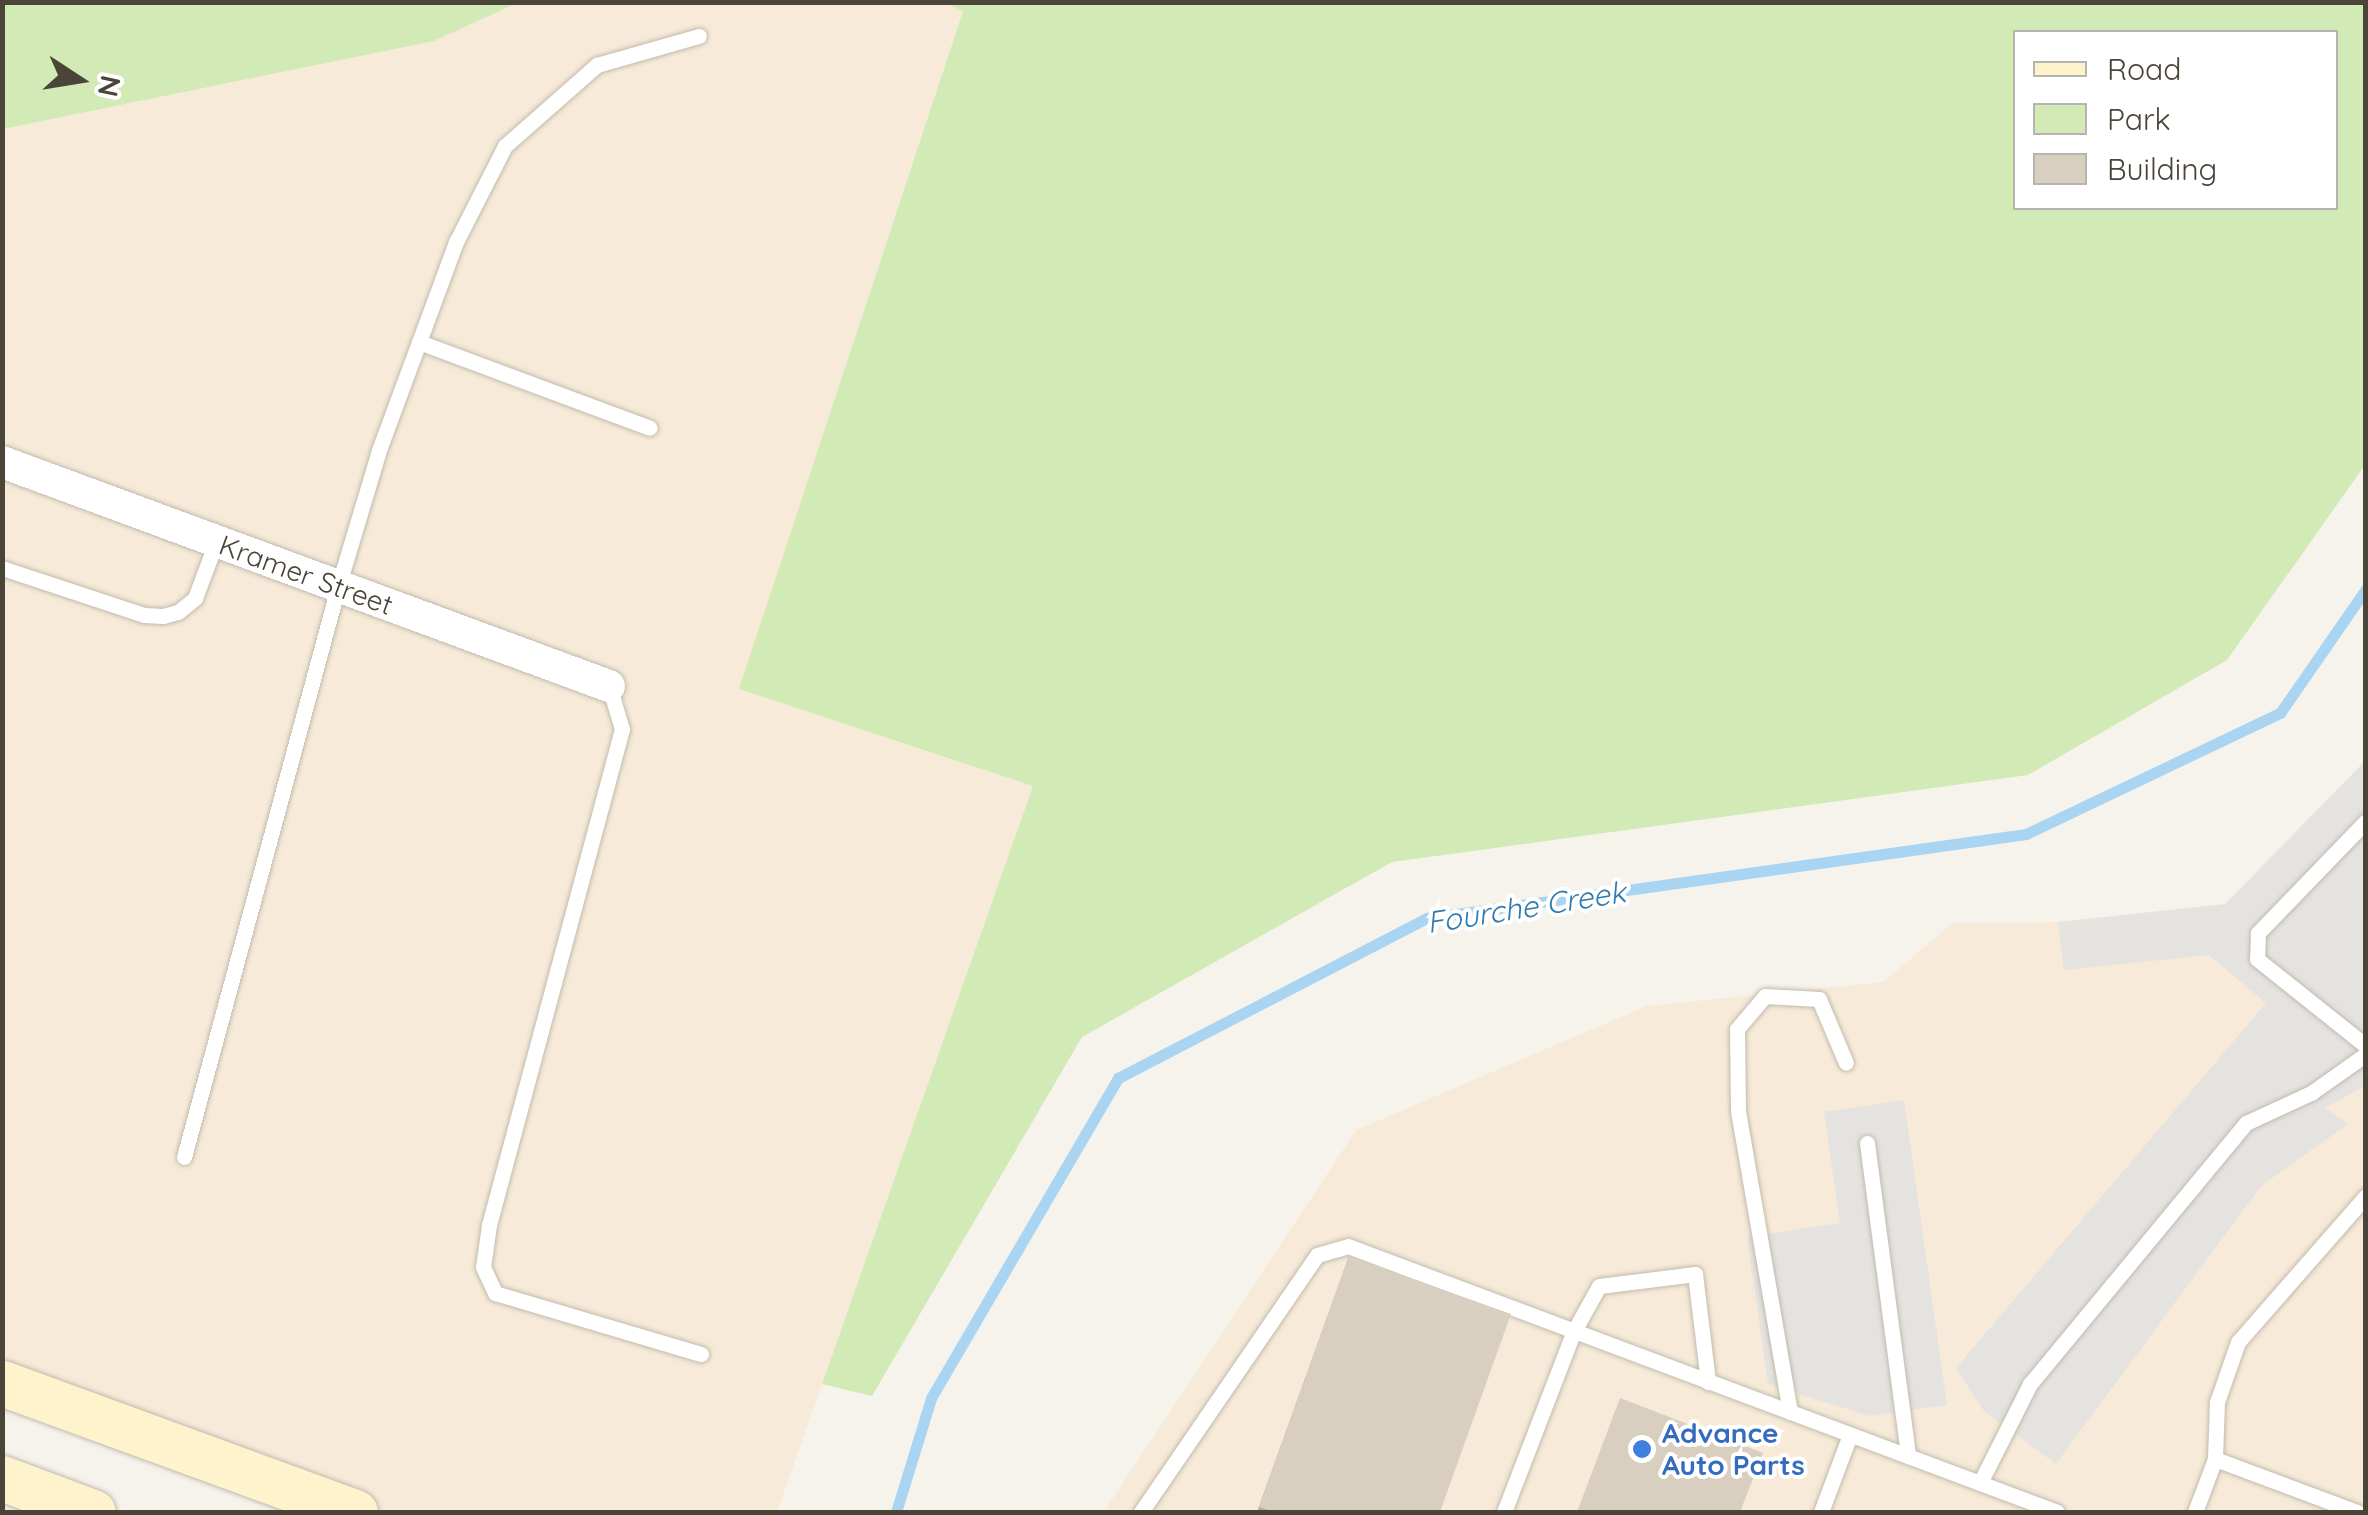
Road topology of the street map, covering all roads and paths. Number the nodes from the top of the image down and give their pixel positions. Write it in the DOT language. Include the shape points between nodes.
graph roads {
  1 [pos="699,36"];
  2 [pos="419,342"];
  3 [pos="650,428"];
  4 [pos="2,462"];
  5 [pos="216,542"];
  6 [pos="2,568"];
  7 [pos="338,587"];
  8 [pos="609,686"];
  9 [pos="2366,821"];
  10 [pos="2366,1046"];
  11 [pos="2366,1054"];
  12 [pos="1846,1063"];
  13 [pos="1867,1143"];
  14 [pos="184,1156"];
  15 [pos="2365,1197"];
  16 [pos="1574,1331"];
  17 [pos="701,1354"];
  18 [pos="1708,1382"];
  19 [pos="2,1383"];
  20 [pos="1790,1412"];
  21 [pos="1850,1435"];
  22 [pos="1908,1456"];
  23 [pos="2216,1459"];
  24 [pos="2,1478"];
  25 [pos="1980,1484"];
  26 [pos="94,1512"];
  27 [pos="355,1512"];
  28 [pos="1141,1512"];
  29 [pos="1504,1512"];
  30 [pos="1821,1512"];
  31 [pos="2057,1512"];
  32 [pos="2195,1512"];
  33 [pos="2358,1512"];
  1 -- 2 [label="lane" via="597,66 505,146 456,242"];
  2 -- 3 [label="lane"];
  2 -- 7 [label="lane"];
  4 -- 5 [label="street, Kramer Street"];
  5 -- 6 [label="lane" via="195,598 163,616"];
  5 -- 7 [label="street, Kramer Street"];
  7 -- 8 [label="street, Kramer Street"];
  7 -- 14 [label="lane"];
  8 -- 17 [label="lane" via="622,729 483,1267 495,1293"];
  9 -- 10 [label="lane" via="2258,933 2257,959"];
  11 -- 25 [label="lane" via="2311,1093 2246,1122 2030,1384"];
  12 -- 20 [label="lane" via="1820,999 1766,996 1737,1029 1738,1110"];
  13 -- 22 [label="lane"];
  15 -- 23 [label="lane" via="2238,1342 2217,1402"];
  16 -- 18 [label="lane"];
  16 -- 18 [label="lane" via="1599,1286 1695,1274"];
  16 -- 28 [label="lane" via="1348,1246 1316,1256"];
  16 -- 29 [label="lane"];
  18 -- 20 [label="lane"];
  19 -- 27 [label="main road"];
  20 -- 21 [label="lane"];
  21 -- 22 [label="lane"];
  21 -- 30 [label="lane"];
  22 -- 25 [label="lane"];
  23 -- 32 [label="lane"];
  23 -- 33 [label="lane"];
  24 -- 26 [label="main road"];
  25 -- 31 [label="lane"];
}
